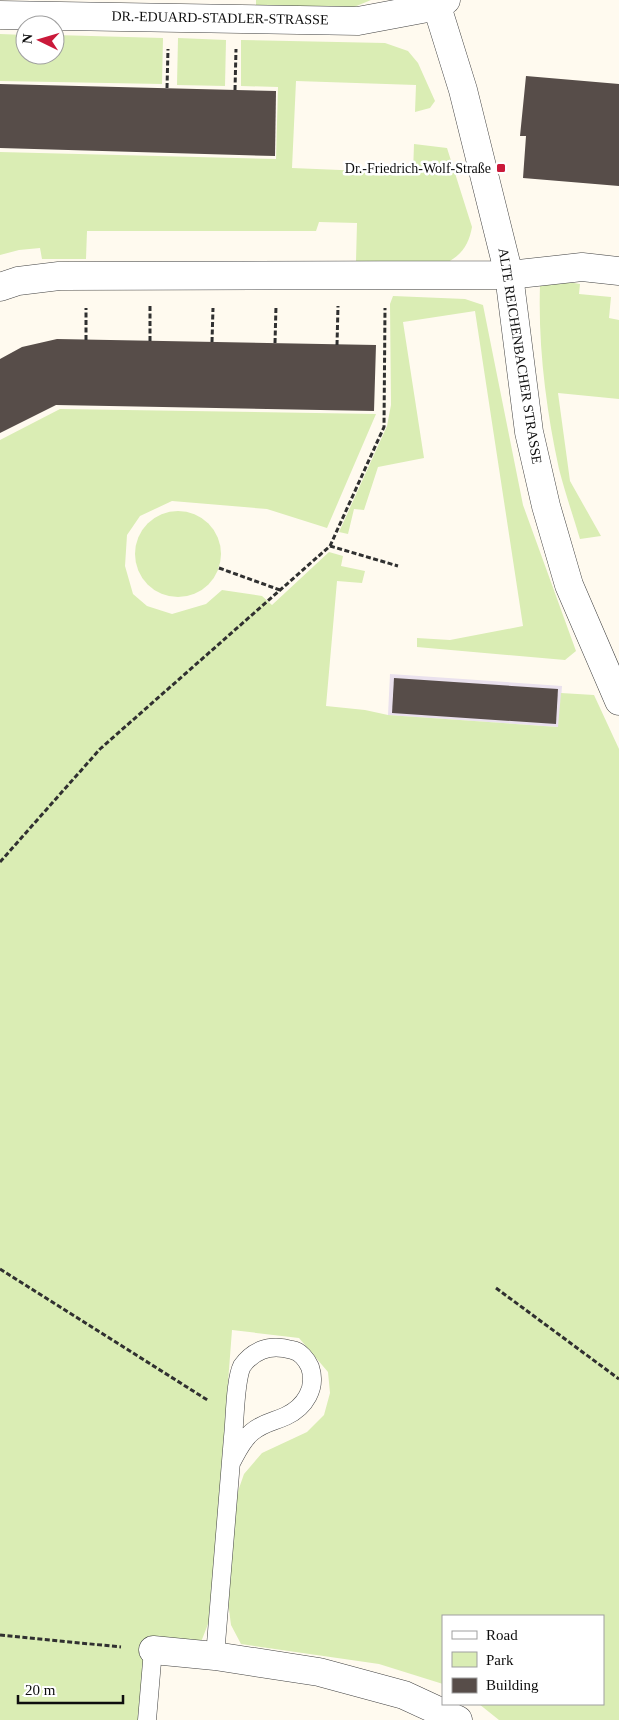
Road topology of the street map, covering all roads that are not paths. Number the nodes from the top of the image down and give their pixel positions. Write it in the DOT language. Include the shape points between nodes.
graph roads {
  1 [pos="439,2"];
  2 [pos="0,15"];
  3 [pos="619,271"];
  4 [pos="509,275"];
  5 [pos="0,287"];
  6 [pos="619,701"];
  7 [pos="231,1463"];
  8 [pos="153,1650"];
  9 [pos="215,1656"];
  10 [pos="148,1720"];
  11 [pos="458,1720"];
  1 -- 2 [label="street, DR.-EDUARD-STADLER-STRASSE" via="358,21"];
  1 -- 4 [label="street, ALTE REICHENBACHER STRASSE"];
  3 -- 4 [label="street" via="582,267"];
  4 -- 5 [label="street" via="59,276 18,281"];
  4 -- 6 [label="street, ALTE REICHENBACHER STRASSE" via="529,432 546,506 569,585"];
  7 -- 7 [label="lane" via="242,1367 250,1357 264,1349 296,1350 308,1362 314,1377 302,1406 252,1432 240,1445"];
  7 -- 9 [label="lane"];
  8 -- 9 [label="street"];
  8 -- 10 [label="lane"];
  9 -- 11 [label="street" via="320,1672 404,1695"];
}
